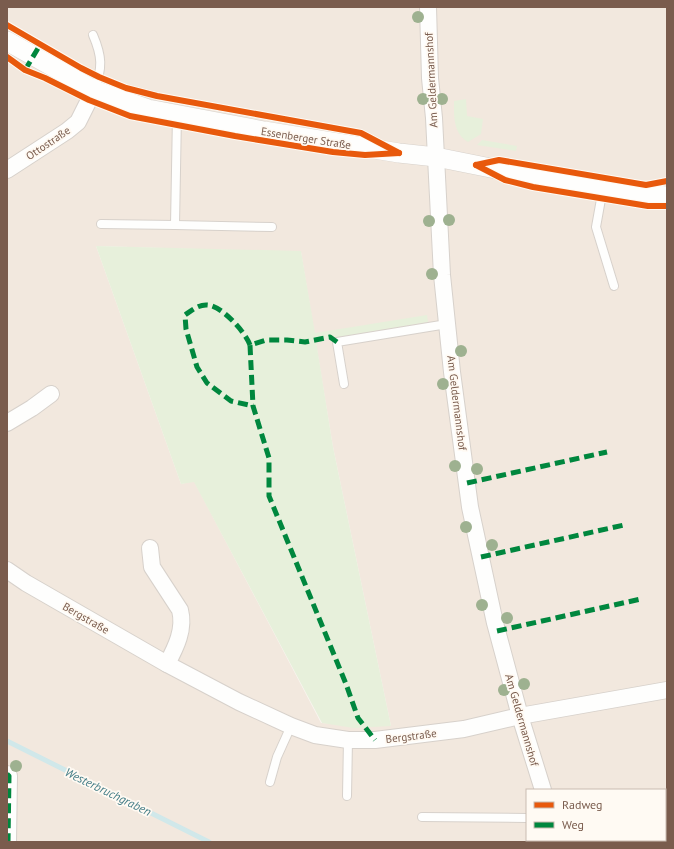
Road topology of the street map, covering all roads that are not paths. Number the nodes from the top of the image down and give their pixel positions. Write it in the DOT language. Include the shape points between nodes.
graph roads {
  1 [pos="428,7"];
  2 [pos="93,35"];
  3 [pos="7,41"];
  4 [pos="94,90"];
  5 [pos="178,115"];
  6 [pos="436,157"];
  7 [pos="7,170"];
  8 [pos="603,188"];
  9 [pos="667,196"];
  10 [pos="101,224"];
  11 [pos="175,225"];
  12 [pos="272,227"];
  13 [pos="614,286"];
  14 [pos="447,324"];
  15 [pos="344,384"];
  16 [pos="51,394"];
  17 [pos="7,423"];
  18 [pos="150,548"];
  19 [pos="7,570"];
  20 [pos="167,664"];
  21 [pos="667,690"];
  22 [pos="520,716"];
  23 [pos="291,726"];
  24 [pos="348,740"];
  25 [pos="7,774"];
  26 [pos="270,782"];
  27 [pos="543,789"];
  28 [pos="347,796"];
  29 [pos="422,817"];
  30 [pos="526,818"];
  31 [pos="8,842"];
  1 -- 6 [label="street, Am Geldermannshof"];
  2 -- 4 [label="lane" via="100,51 99,77"];
  3 -- 4 [label="street, Essenberger Straße"];
  4 -- 5 [label="street, Essenberger Straße" via="148,109"];
  4 -- 7 [label="street, Ottostraße" via="78,122"];
  5 -- 6 [label="street, Essenberger Straße"];
  5 -- 11 [label="lane"];
  6 -- 8 [label="street, Essenberger Straße"];
  6 -- 14 [label="street, Am Geldermannshof"];
  8 -- 9 [label="street, Essenberger Straße"];
  8 -- 13 [label="lane" via="596,227"];
  10 -- 11 [label="lane"];
  11 -- 12 [label="lane"];
  14 -- 15 [label="lane" via="337,342"];
  14 -- 22 [label="street, Am Geldermannshof" via="470,508 495,623"];
  16 -- 17 [label="street"];
  18 -- 20 [label="street" via="152,567 180,610 182,618 182,627"];
  19 -- 20 [label="street, Bergstraße"];
  20 -- 23 [label="street, Bergstraße"];
  21 -- 22 [label="street, Bergstraße"];
  22 -- 24 [label="street, Bergstraße" via="464,729 375,740"];
  22 -- 27 [label="street, Am Geldermannshof"];
  23 -- 24 [label="street, Bergstraße" via="315,735"];
  23 -- 26 [label="lane" via="277,757"];
  24 -- 28 [label="lane"];
  25 -- 31 [label="street"];
  29 -- 30 [label="lane"];
}
